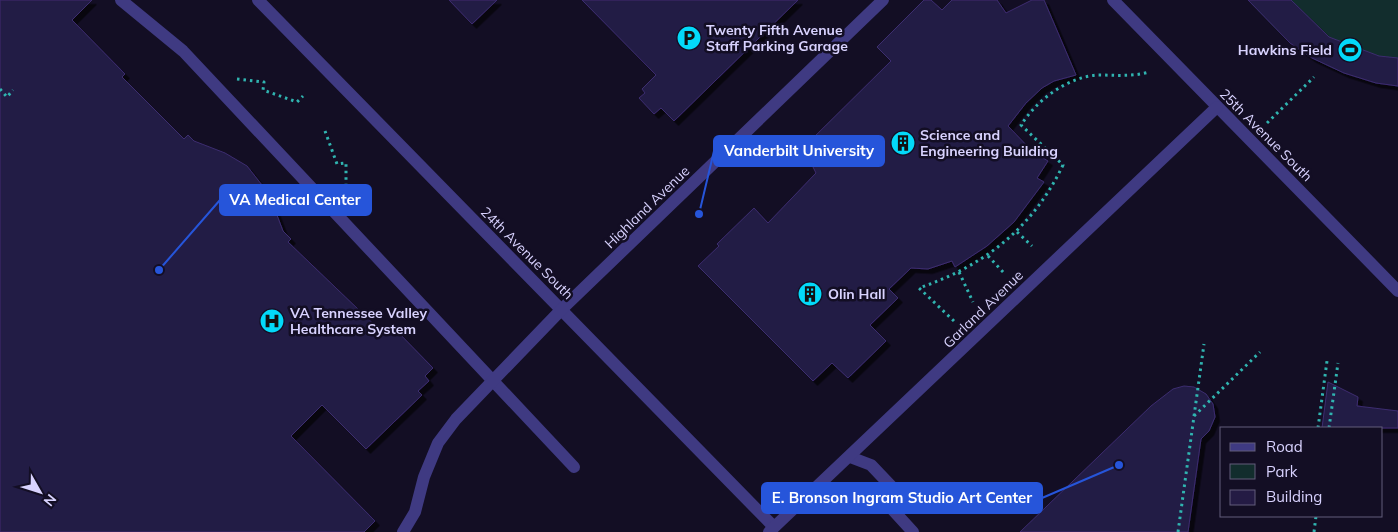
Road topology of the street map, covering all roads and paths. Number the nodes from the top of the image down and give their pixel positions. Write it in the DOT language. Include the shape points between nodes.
graph roads {
  1 [pos="121,0"];
  2 [pos="258,0"];
  3 [pos="883,0"];
  4 [pos="1113,0"];
  5 [pos="1149,72"];
  6 [pos="1314,77"];
  7 [pos="231,79"];
  8 [pos="0,89"];
  9 [pos="13,90"];
  10 [pos="303,96"];
  11 [pos="1217,107"];
  12 [pos="1267,123"];
  13 [pos="325,131"];
  14 [pos="346,204"];
  15 [pos="1017,232"];
  16 [pos="1032,246"];
  17 [pos="988,256"];
  18 [pos="959,272"];
  19 [pos="1004,273"];
  20 [pos="1398,291"];
  21 [pos="973,302"];
  22 [pos="561,310"];
  23 [pos="954,321"];
  24 [pos="1204,344"];
  25 [pos="1260,352"];
  26 [pos="1327,361"];
  27 [pos="1338,363"];
  28 [pos="492,380"];
  29 [pos="1194,416"];
  30 [pos="1318,427"];
  31 [pos="1329,427"];
  32 [pos="850,457"];
  33 [pos="574,467"];
  34 [pos="1316,517"];
  35 [pos="772,530"];
  36 [pos="403,532"];
  37 [pos="914,532"];
  38 [pos="1178,532"];
  39 [pos="1314,532"];
  1 -- 28 [label="street" via="183,51"];
  2 -- 22 [label="street, 24th Avenue South"];
  3 -- 22 [label="street, Highland Avenue"];
  4 -- 11 [label="street, 25th Avenue South"];
  5 -- 15 [label="path" via="1083,78 1056,90 1033,108 1021,125 1063,165 1045,198"];
  6 -- 12 [label="path"];
  7 -- 10 [label="path" via="264,82 263,90 297,102"];
  8 -- 9 [label="path" via="7,97"];
  11 -- 20 [label="street, 25th Avenue South"];
  11 -- 32 [label="street, Garland Avenue"];
  13 -- 14 [label="path" via="336,164 346,163"];
  15 -- 16 [label="path"];
  15 -- 17 [label="path"];
  17 -- 18 [label="path"];
  17 -- 19 [label="path"];
  18 -- 21 [label="path"];
  18 -- 23 [label="path" via="919,288"];
  22 -- 28 [label="street, Highland Avenue"];
  22 -- 35 [label="street, 24th Avenue South"];
  24 -- 29 [label="path"];
  25 -- 29 [label="path"];
  26 -- 30 [label="path"];
  27 -- 31 [label="path"];
  28 -- 33 [label="street"];
  28 -- 36 [label="street, Highland Avenue" via="438,443 424,476 415,512"];
  29 -- 38 [label="path"];
  32 -- 35 [label="street, Garland Avenue"];
  32 -- 37 [label="street" via="871,465 892,486 891,508"];
  34 -- 39 [label="path"];
}
